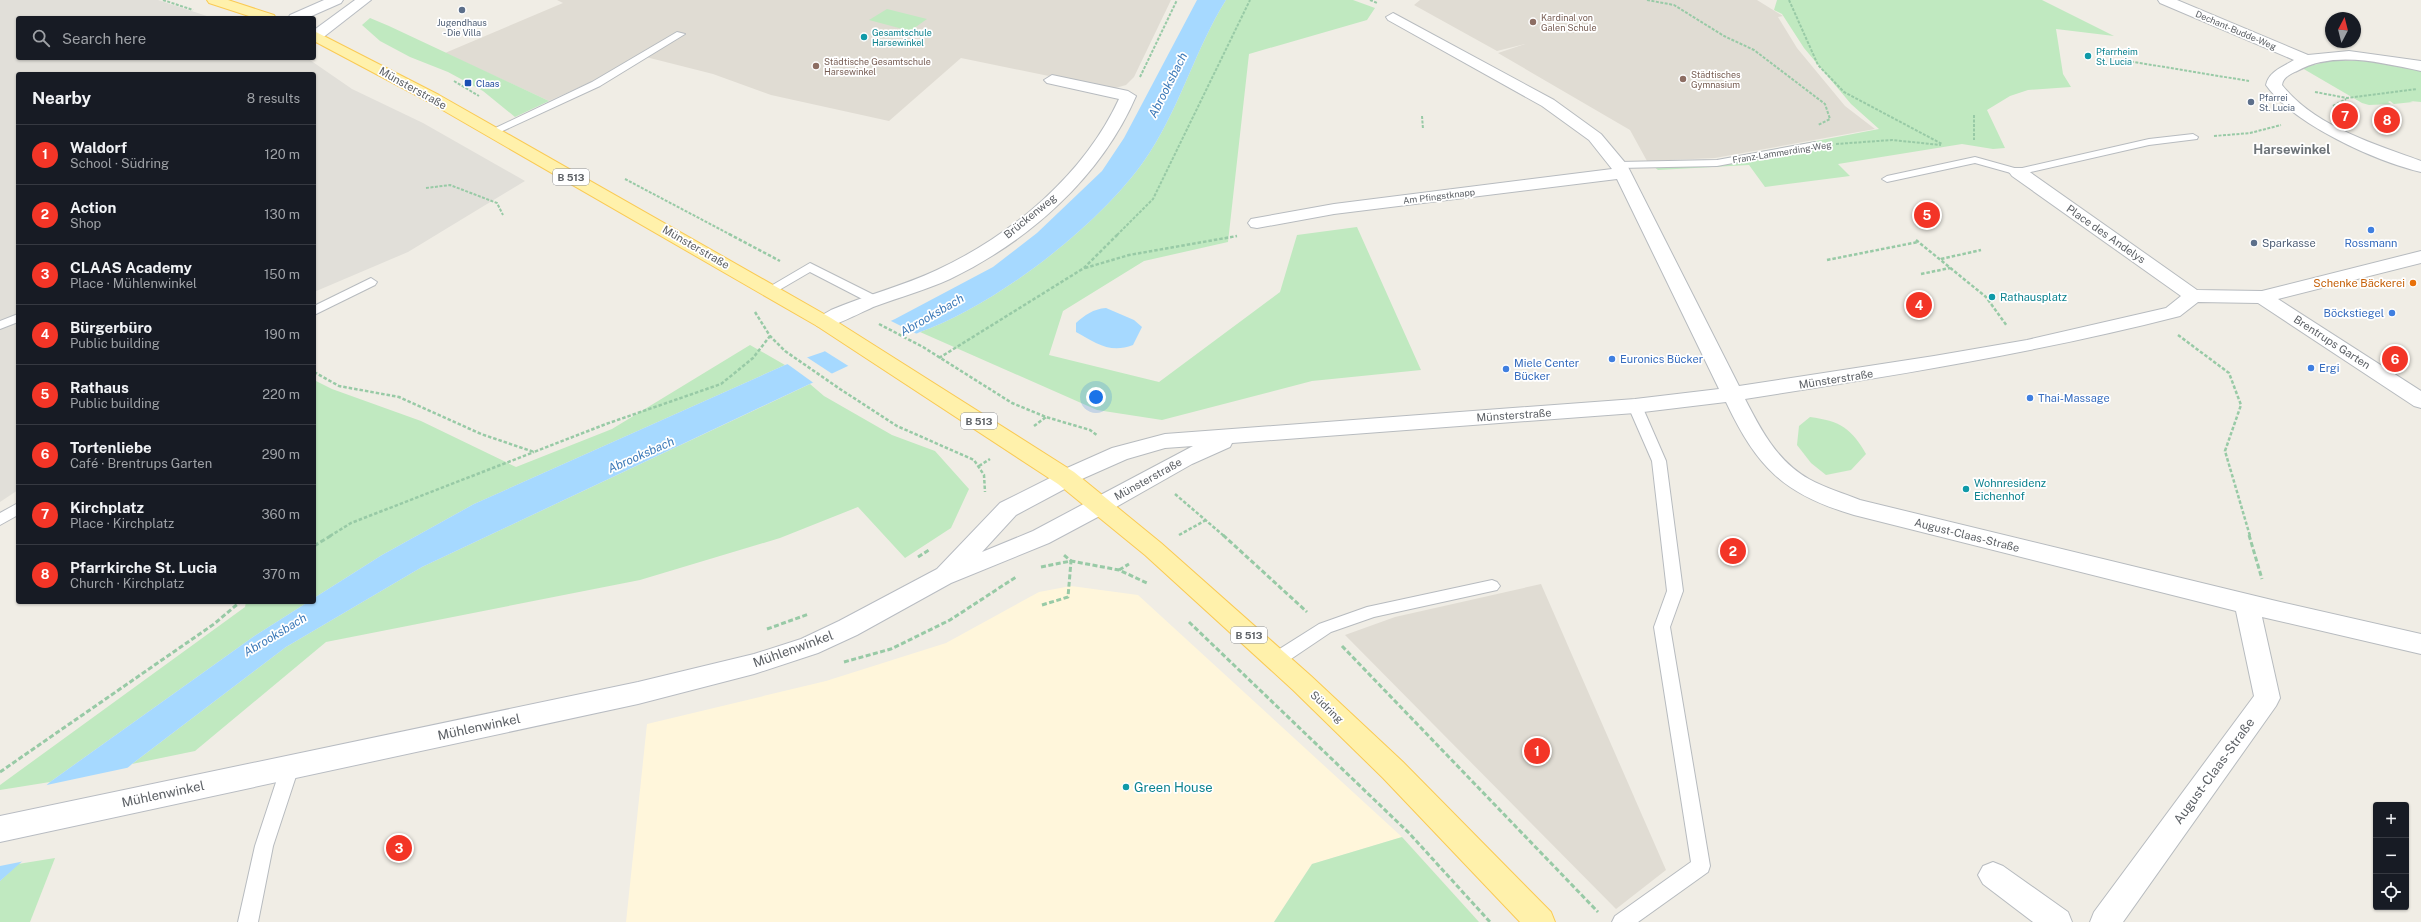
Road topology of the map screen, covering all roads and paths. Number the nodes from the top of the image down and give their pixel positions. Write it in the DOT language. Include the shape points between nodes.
graph roads {
  1 [pos="214,0"];
  2 [pos="336,0"];
  3 [pos="364,0"];
  4 [pos="1177,0"];
  5 [pos="1250,0"];
  6 [pos="1647,0"];
  7 [pos="1789,0"];
  8 [pos="2165,0"];
  9 [pos="263,16"];
  10 [pos="300,16"];
  11 [pos="1393,17"];
  12 [pos="680,34"];
  13 [pos="316,35"];
  14 [pos="316,37"];
  15 [pos="2122,60"];
  16 [pos="2307,60"];
  17 [pos="2421,66"];
  18 [pos="1052,80"];
  19 [pos="2274,85"];
  20 [pos="2421,89"];
  21 [pos="1128,96"];
  22 [pos="1422,116"];
  23 [pos="2312,117"];
  24 [pos="1423,129"];
  25 [pos="492,132"];
  26 [pos="2193,137"];
  27 [pos="1815,145"];
  28 [pos="2421,167"];
  29 [pos="1621,169"];
  30 [pos="2018,172"];
  31 [pos="1887,179"];
  32 [pos="426,188"];
  33 [pos="503,214"];
  34 [pos="1256,223"];
  35 [pos="1981,250"];
  36 [pos="2421,257"];
  37 [pos="1940,259"];
  38 [pos="1827,260"];
  39 [pos="1084,268"];
  40 [pos="1951,268"];
  41 [pos="1922,274"];
  42 [pos="371,282"];
  43 [pos="770,290"];
  44 [pos="2194,296"];
  45 [pos="2262,297"];
  46 [pos="872,299"];
  47 [pos="316,310"];
  48 [pos="2154,316"];
  49 [pos="16,319"];
  50 [pos="872,320"];
  51 [pos="0,325"];
  52 [pos="831,326"];
  53 [pos="2028,346"];
  54 [pos="939,358"];
  55 [pos="316,373"];
  56 [pos="1732,394"];
  57 [pos="2421,401"];
  58 [pos="1635,406"];
  59 [pos="1046,417"];
  60 [pos="1034,427"];
  61 [pos="1090,430"];
  62 [pos="1236,436"];
  63 [pos="534,452"];
  64 [pos="1152,476"];
  65 [pos="1066,478"];
  66 [pos="981,498"];
  67 [pos="1101,505"];
  68 [pos="16,509"];
  69 [pos="0,520"];
  70 [pos="316,545"];
  71 [pos="933,547"];
  72 [pos="915,559"];
  73 [pos="1071,561"];
  74 [pos="1119,570"];
  75 [pos="943,577"];
  76 [pos="1152,586"];
  77 [pos="1492,586"];
  78 [pos="238,604"];
  79 [pos="1042,605"];
  80 [pos="2260,607"];
  81 [pos="811,613"];
  82 [pos="1186,619"];
  83 [pos="1325,628"];
  84 [pos="761,632"];
  85 [pos="2421,644"];
  86 [pos="1276,660"];
  87 [pos="290,767"];
  88 [pos="0,772"];
  89 [pos="0,829"];
  90 [pos="1993,875"];
  91 [pos="1603,916"];
  92 [pos="248,922"];
  93 [pos="1490,922"];
  94 [pos="1540,922"];
  95 [pos="1622,922"];
  96 [pos="2057,922"];
  97 [pos="2105,922"];
  1 -- 9 [label="main road"];
  2 -- 10 [label="street"];
  3 -- 13 [label="street"];
  4 -- 21 [label="path"];
  5 -- 39 [label="path" via="1153,199"];
  6 -- 27 [label="path" via="1674,5 1724,36 1754,50 1825,104 1830,118 1802,135"];
  7 -- 27 [label="path, Franz-Lammerding-Weg" via="1818,65 1844,92 1945,146 1892,140"];
  8 -- 16 [label="street, Dechant-Budde-Weg"];
  11 -- 29 [label="street" via="1548,103 1595,137"];
  12 -- 25 [label="lane" via="596,84"];
  14 -- 25 [label="main road, Münsterstraße / B 513"];
  15 -- 19 [label="path"];
  16 -- 17 [label="street" via="2351,56"];
  16 -- 19 [label="street" via="2279,75"];
  18 -- 21 [label="street"];
  19 -- 20 [label="path" via="2347,98"];
  19 -- 23 [label="street" via="2292,106"];
  21 -- 46 [label="street, Brückenweg" via="1101,148 1069,184 1024,222 973,258 943,274 908,289"];
  22 -- 24 [label="path"];
  23 -- 26 [label="path" via="2250,133"];
  23 -- 28 [label="street" via="2368,147"];
  25 -- 43 [label="main road, Münsterstraße / B 513"];
  26 -- 30 [label="lane" via="2149,142"];
  27 -- 29 [label="lane, Franz-Lammerding-Weg" via="1718,163"];
  29 -- 34 [label="street, Am Pfingstknapp" via="1334,209"];
  29 -- 56 [label="street"];
  30 -- 31 [label="lane" via="1974,160"];
  30 -- 44 [label="street, Place des Andelys"];
  32 -- 33 [label="path" via="450,185 497,203"];
  34 -- 39 [label="path" via="1241,236 1129,255"];
  35 -- 37 [label="path"];
  36 -- 45 [label="street"];
  37 -- 38 [label="path" via="1917,241"];
  37 -- 40 [label="path"];
  39 -- 54 [label="path"];
  40 -- 41 [label="path"];
  40 -- 53 [label="path" via="1986,297 2010,330"];
  42 -- 47 [label="lane"];
  43 -- 46 [label="lane" via="810,267"];
  43 -- 52 [label="main road, Münsterstraße / B 513"];
  44 -- 45 [label="street"];
  44 -- 48 [label="street, Münsterstraße" via="2173,312"];
  45 -- 57 [label="street, Brentrups Garten"];
  46 -- 52 [label="street, Brückenweg" via="850,308"];
  48 -- 53 [label="street, Münsterstraße"];
  48 -- 80 [label="path" via="2229,373 2241,405 2225,451"];
  49 -- 51 [label="lane"];
  50 -- 54 [label="path"];
  52 -- 65 [label="main road, Münsterstraße / B 513"];
  53 -- 56 [label="street, Münsterstraße"];
  54 -- 59 [label="path" via="1012,404"];
  55 -- 63 [label="path" via="339,386 399,397 481,434"];
  56 -- 58 [label="street, Münsterstraße"];
  56 -- 80 [label="street, August-Claas-Straße" via="1768,457 1786,474 1805,486 1854,507"];
  58 -- 62 [label="street, Münsterstraße"];
  58 -- 95 [label="lane" via="1659,461 1675,591 1662,627 1702,866"];
  59 -- 60 [label="path"];
  59 -- 61 [label="path"];
  62 -- 64 [label="street, Münsterstraße"];
  62 -- 65 [label="street, Münsterstraße" via="1165,441 1120,453"];
  63 -- 66 [label="path" via="721,384 753,358 770,336 786,351 897,426 974,460 986,479 986,492"];
  63 -- 70 [label="path" via="351,523"];
  64 -- 67 [label="street, Münsterstraße"];
  64 -- 83 [label="path" via="1206,520"];
  65 -- 67 [label="main road, Münsterstraße / B 513"];
  65 -- 75 [label="street, Mühlenwinkel" via="1008,509"];
  67 -- 75 [label="street, Mühlenwinkel" via="1028,543"];
  67 -- 86 [label="main road, Südring / B 513" via="1165,559"];
  68 -- 69 [label="lane"];
  71 -- 72 [label="path"];
  73 -- 79 [label="path" via="1068,597"];
  74 -- 76 [label="path"];
  75 -- 87 [label="street, Mühlenwinkel" via="809,646 754,664 638,693"];
  77 -- 83 [label="lane" via="1373,612"];
  78 -- 88 [label="path" via="214,624"];
  80 -- 85 [label="street, August-Claas-Straße"];
  80 -- 97 [label="street, August-Claas-Straße" via="2267,698"];
  81 -- 84 [label="path"];
  82 -- 93 [label="path" via="1409,833"];
  83 -- 86 [label="lane"];
  83 -- 91 [label="path"];
  86 -- 94 [label="main road, Südring / B 513" via="1393,770"];
  87 -- 89 [label="street, Mühlenwinkel"];
  87 -- 92 [label="lane" via="264,846"];
  90 -- 96 [label="street"];
}
